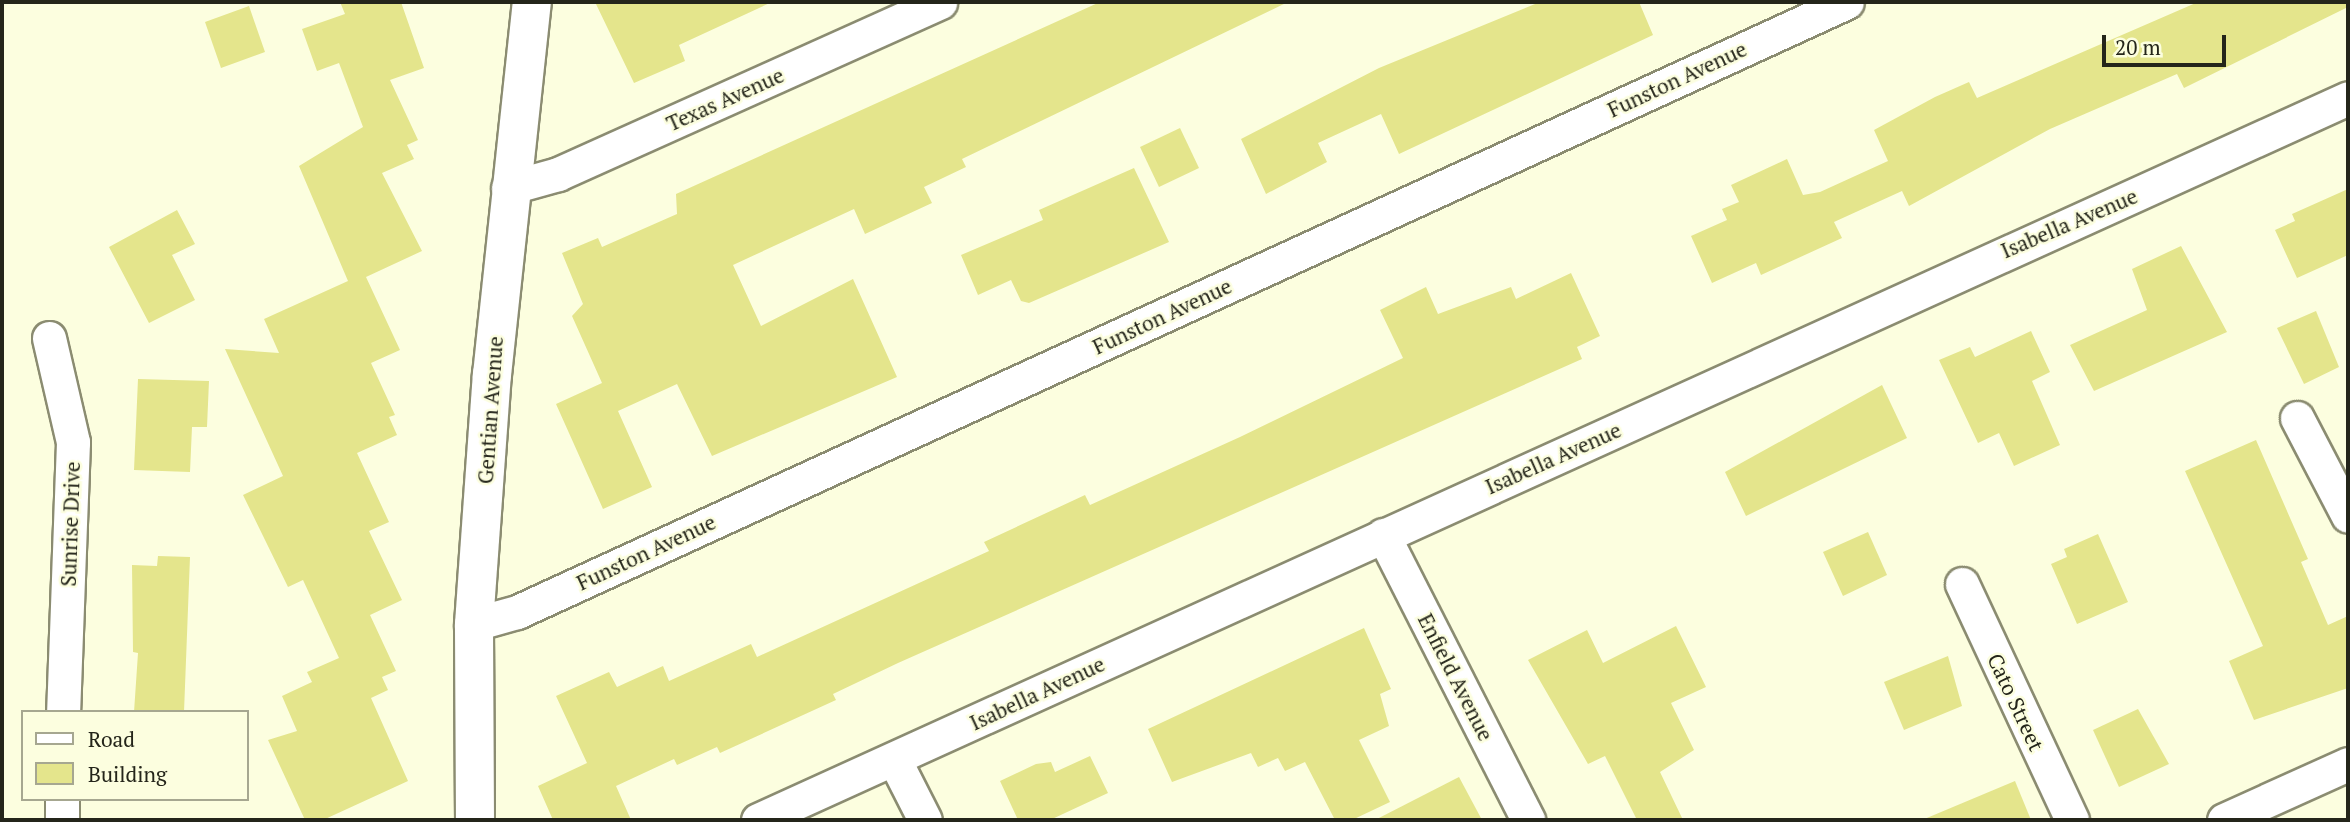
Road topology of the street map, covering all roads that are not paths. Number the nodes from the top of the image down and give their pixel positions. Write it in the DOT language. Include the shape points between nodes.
graph roads {
  1 [pos="533,2"];
  2 [pos="940,2"];
  3 [pos="1847,2"];
  4 [pos="2348,97"];
  5 [pos="508,188"];
  6 [pos="49,338"];
  7 [pos="2297,418"];
  8 [pos="2348,516"];
  9 [pos="1382,535"];
  10 [pos="1962,584"];
  11 [pos="474,624"];
  12 [pos="64,710"];
  13 [pos="894,759"];
  14 [pos="2348,764"];
  15 [pos="62,801"];
  16 [pos="62,820"];
  17 [pos="475,820"];
  18 [pos="758,820"];
  19 [pos="925,820"];
  20 [pos="1528,820"];
  21 [pos="2071,820"];
  22 [pos="2224,820"];
  1 -- 5 [label="street, Gentian Avenue"];
  2 -- 5 [label="street, Texas Avenue" via="558,174"];
  3 -- 11 [label="street, Funston Avenue" via="517,612"];
  4 -- 9 [label="street, Isabella Avenue"];
  5 -- 11 [label="street, Gentian Avenue"];
  6 -- 12 [label="street, Sunrise Drive" via="72,442"];
  7 -- 8 [label="street"];
  9 -- 13 [label="street, Isabella Avenue"];
  9 -- 20 [label="street, Enfield Avenue"];
  10 -- 21 [label="street, Cato Street"];
  11 -- 17 [label="street, Gentian Avenue"];
  13 -- 18 [label="street, Isabella Avenue"];
  13 -- 19 [label="street"];
  14 -- 22 [label="street"];
  15 -- 16 [label="street"];
}
